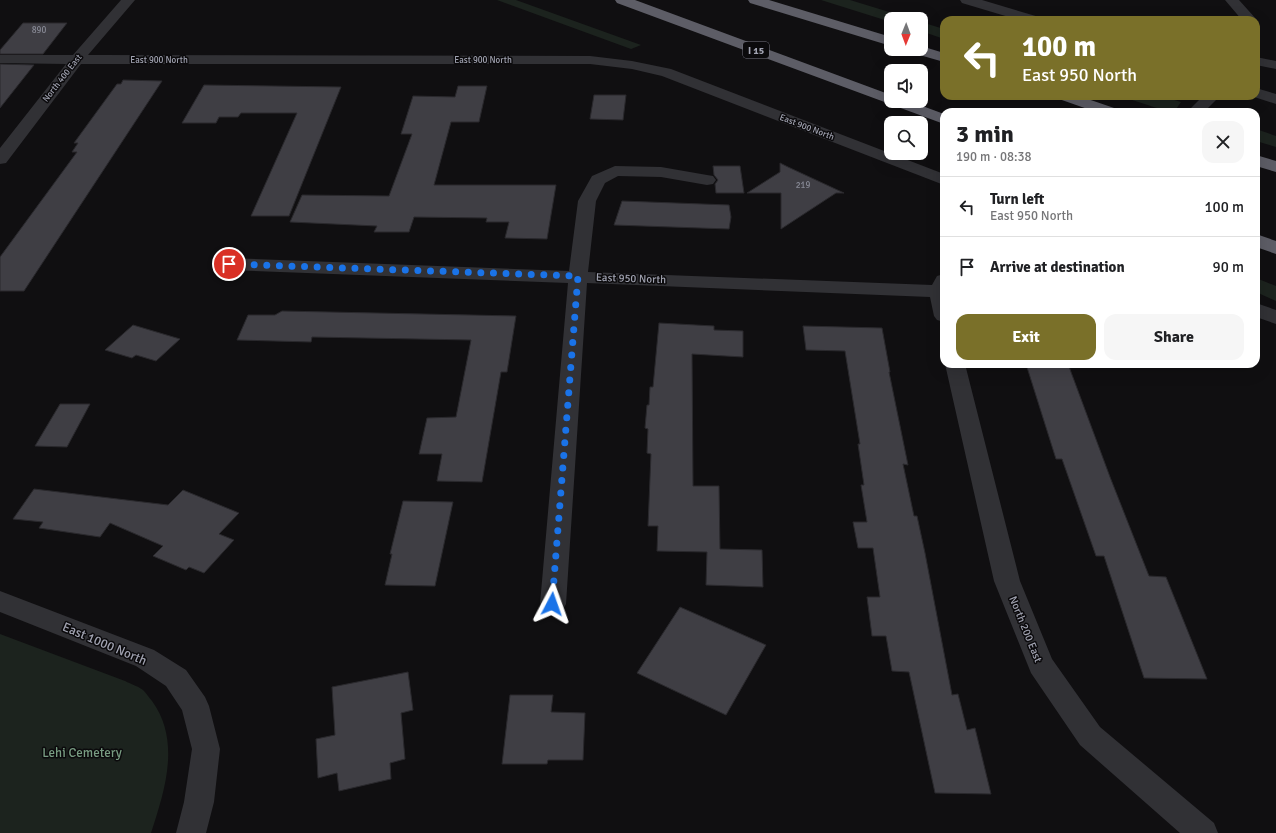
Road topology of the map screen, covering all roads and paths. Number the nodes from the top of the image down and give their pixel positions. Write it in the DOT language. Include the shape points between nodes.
graph roads {
  1 [pos="128,0"];
  2 [pos="622,0"];
  3 [pos="755,0"];
  4 [pos="967,0"];
  5 [pos="1232,0"];
  6 [pos="1021,16"];
  7 [pos="1246,16"];
  8 [pos="884,40"];
  9 [pos="928,53"];
  10 [pos="940,57"];
  11 [pos="0,59"];
  12 [pos="76,60"];
  13 [pos="1260,62"];
  14 [pos="1276,65"];
  15 [pos="1260,93"];
  16 [pos="884,97"];
  17 [pos="1276,99"];
  18 [pos="1076,100"];
  19 [pos="1208,100"];
  20 [pos="913,108"];
  21 [pos="1099,108"];
  22 [pos="1199,108"];
  23 [pos="940,118"];
  24 [pos="0,159"];
  25 [pos="1260,161"];
  26 [pos="1276,167"];
  27 [pos="940,178"];
  28 [pos="707,180"];
  29 [pos="1260,242"];
  30 [pos="1276,248"];
  31 [pos="229,264"];
  32 [pos="578,276"];
  33 [pos="940,285"];
  34 [pos="1260,311"];
  35 [pos="1276,318"];
  36 [pos="956,368"];
  37 [pos="0,601"];
  38 [pos="552,604"];
  39 [pos="191,833"];
  40 [pos="1203,833"];
  1 -- 12 [label="street, North 400 East"];
  2 -- 16 [label="highway, I 15"];
  3 -- 8 [label="highway"];
  4 -- 6 [label="street"];
  5 -- 7 [label="street"];
  9 -- 10 [label="highway"];
  11 -- 12 [label="street, East 900 North"];
  12 -- 24 [label="street, North 400 East"];
  12 -- 27 [label="street, East 900 North" via="582,60 632,65 666,72"];
  13 -- 14 [label="street"];
  15 -- 17 [label="street"];
  18 -- 21 [label="highway"];
  19 -- 22 [label="street"];
  20 -- 23 [label="highway"];
  25 -- 26 [label="highway"];
  28 -- 32 [label="street" via="662,172 615,171 598,180 587,201"];
  29 -- 30 [label="highway"];
  31 -- 32 [label="street, East 950 North"];
  32 -- 33 [label="street, East 950 North"];
  32 -- 38 [label="street"];
  34 -- 35 [label="street"];
  36 -- 40 [label="street, North 200 East" via="1007,581 1041,665 1090,736"];
  37 -- 39 [label="street, East 1000 North" via="145,658 176,678 195,706 206,749 199,802"];
}
